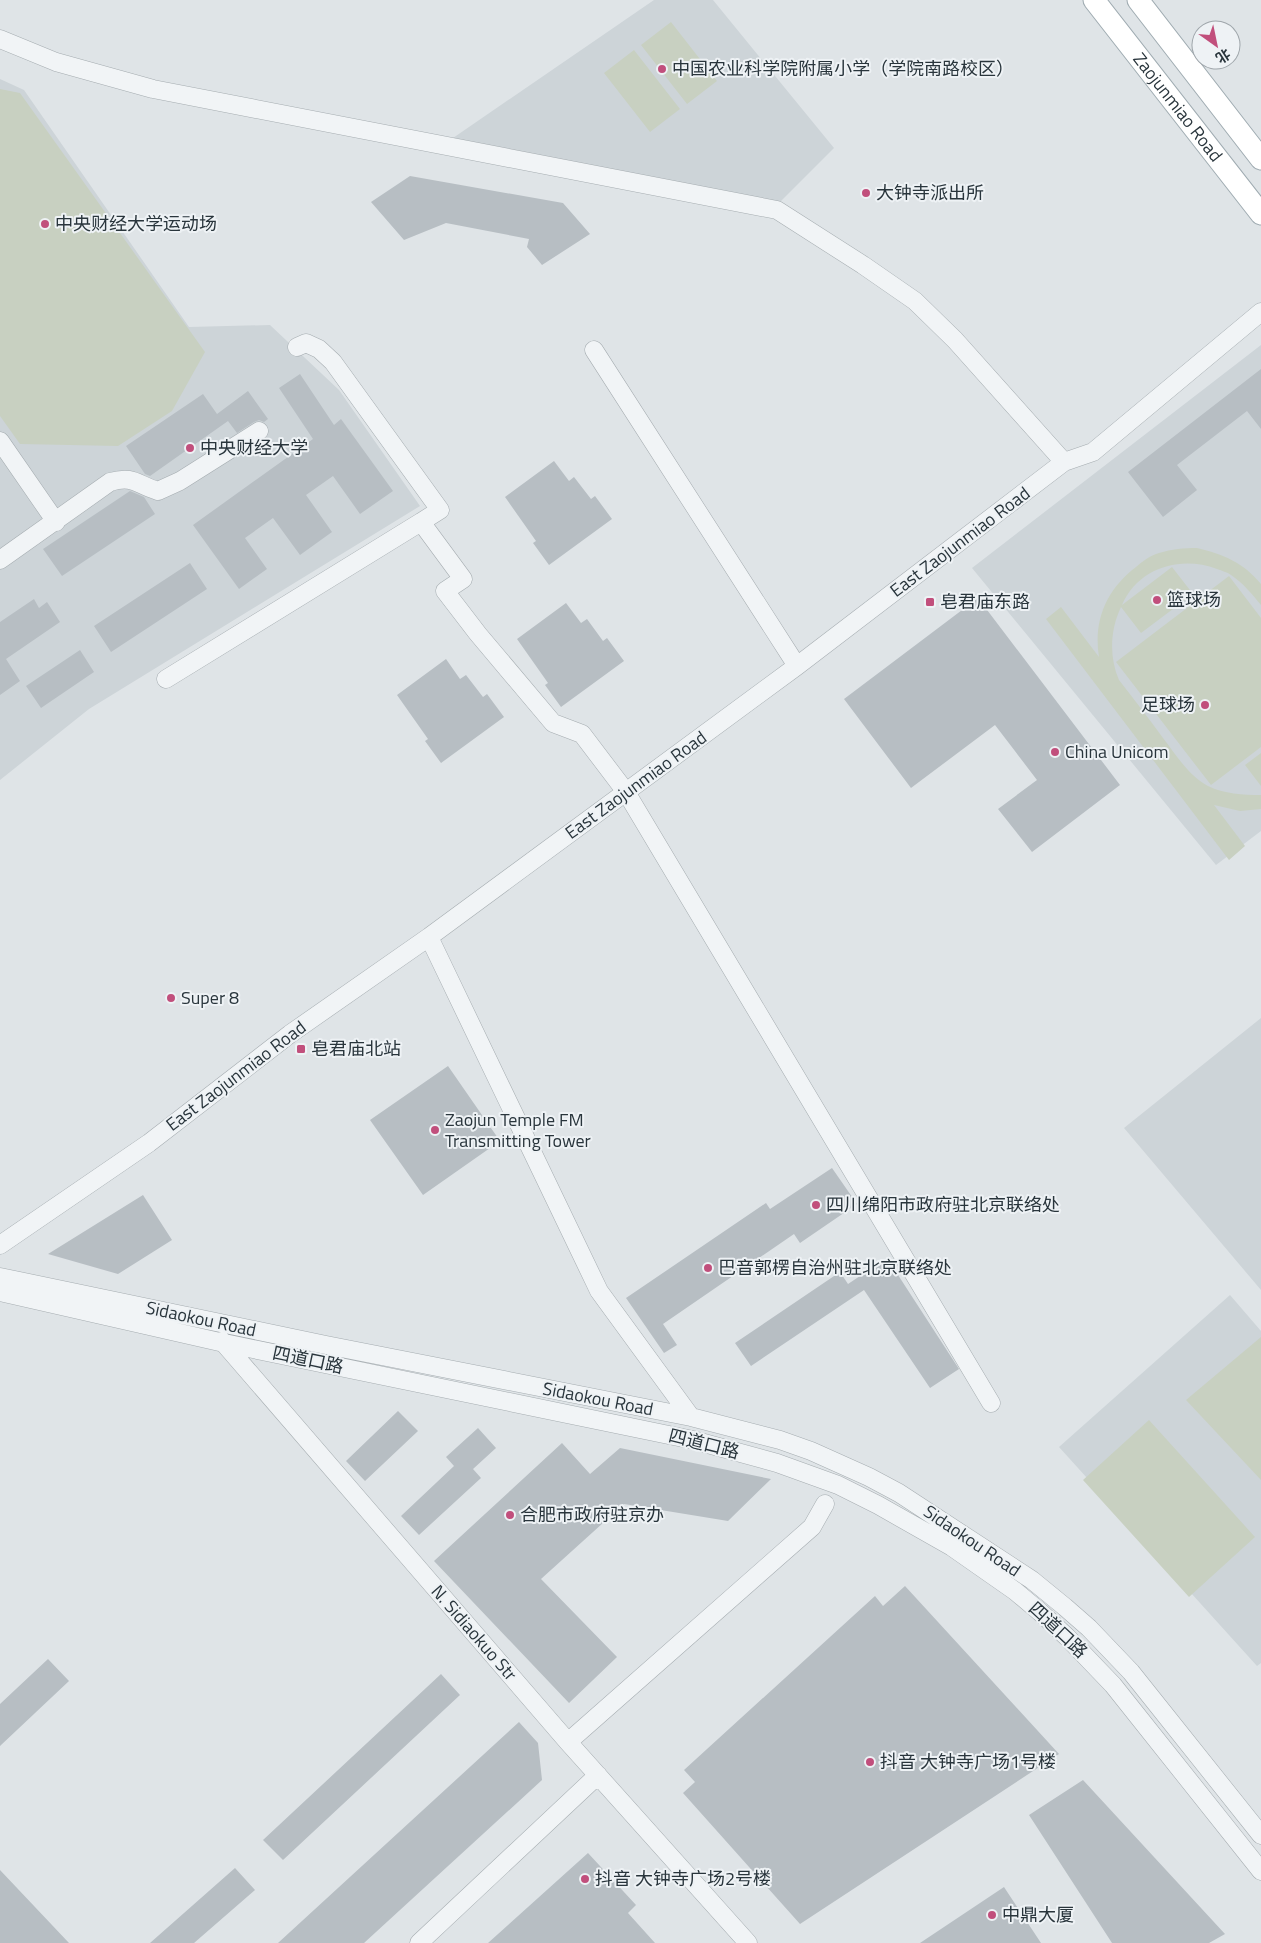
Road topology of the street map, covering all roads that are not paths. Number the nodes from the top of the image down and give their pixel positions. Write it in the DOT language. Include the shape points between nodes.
graph roads {
  1 [pos="1094,0"];
  2 [pos="1138,0"];
  3 [pos="0,39"];
  4 [pos="1261,159"];
  5 [pos="1261,214"];
  6 [pos="1261,312"];
  7 [pos="297,347"];
  8 [pos="594,350"];
  9 [pos="258,430"];
  10 [pos="0,442"];
  11 [pos="1064,462"];
  12 [pos="56,522"];
  13 [pos="421,522"];
  14 [pos="0,560"];
  15 [pos="798,666"];
  16 [pos="166,679"];
  17 [pos="626,792"];
  18 [pos="429,937"];
  19 [pos="0,1245"];
  20 [pos="0,1277"];
  21 [pos="0,1292"];
  22 [pos="204,1319"];
  23 [pos="224,1343"];
  24 [pos="991,1403"];
  25 [pos="691,1417"];
  26 [pos="825,1504"];
  27 [pos="568,1742"];
  28 [pos="598,1775"];
  29 [pos="1261,1835"];
  30 [pos="1261,1871"];
  31 [pos="419,1943"];
  32 [pos="748,1943"];
  1 -- 5 [label="main road, Zaojunmiao Road"];
  2 -- 4 [label="main road, Zaojunmiao Road"];
  3 -- 11 [label="street" via="56,62 152,88 777,210 915,301 955,340"];
  6 -- 11 [label="street, East Zaojunmiao Road" via="1093,452"];
  7 -- 13 [label="street" via="306,343 319,349 333,362 440,510"];
  8 -- 15 [label="street"];
  9 -- 12 [label="street" via="180,481 158,491 133,479 110,482"];
  10 -- 12 [label="street"];
  11 -- 15 [label="street, East Zaojunmiao Road"];
  12 -- 14 [label="street"];
  13 -- 16 [label="street"];
  13 -- 17 [label="street" via="463,579 445,591 553,722 582,734"];
  15 -- 17 [label="street, East Zaojunmiao Road"];
  17 -- 18 [label="street, East Zaojunmiao Road"];
  17 -- 24 [label="street"];
  18 -- 19 [label="street, East Zaojunmiao Road" via="290,1034 149,1143"];
  18 -- 25 [label="street" via="599,1291"];
  20 -- 22 [label="street, Sidaokou Road"];
  21 -- 23 [label="street, 四道口路"];
  22 -- 23 [label="street, N. Sidiaokuo Str"];
  22 -- 25 [label="street, Sidaokou Road"];
  23 -- 27 [label="street, N. Sidiaokuo Str"];
  23 -- 30 [label="street, 四道口路" via="693,1440 813,1475 878,1505 980,1566 1015,1591 1068,1637 1132,1707"];
  25 -- 29 [label="street, Sidaokou Road" via="780,1440 870,1477 1032,1580 1089,1628 1132,1672"];
  26 -- 27 [label="street" via="812,1527"];
  27 -- 28 [label="street, N. Sidiaokuo Str"];
  28 -- 31 [label="street"];
  28 -- 32 [label="street, N. Sidiaokuo Str"];
}
